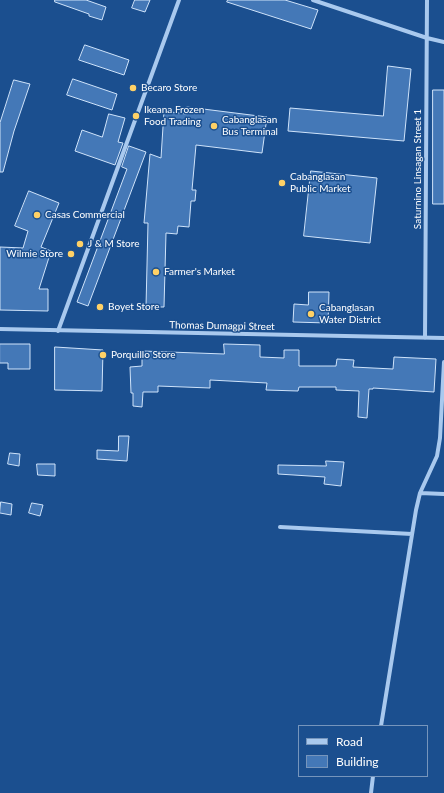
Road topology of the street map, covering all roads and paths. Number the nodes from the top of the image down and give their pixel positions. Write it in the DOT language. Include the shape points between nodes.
graph roads {
  1 [pos="179,0"];
  2 [pos="313,0"];
  3 [pos="427,0"];
  4 [pos="427,38"];
  5 [pos="444,42"];
  6 [pos="0,329"];
  7 [pos="58,331"];
  8 [pos="425,338"];
  9 [pos="444,338"];
  10 [pos="444,362"];
  11 [pos="420,493"];
  12 [pos="444,494"];
  13 [pos="280,527"];
  14 [pos="412,534"];
  15 [pos="381,725"];
  16 [pos="374,777"];
  17 [pos="371,793"];
  1 -- 7 [label="street"];
  2 -- 4 [label="street"];
  3 -- 4 [label="street, Saturnino Linsagan Street 1"];
  4 -- 5 [label="street"];
  4 -- 8 [label="street, Saturnino Linsagan Street 1"];
  6 -- 7 [label="street, Thomas Dumagpi Street"];
  7 -- 8 [label="street, Thomas Dumagpi Street"];
  8 -- 9 [label="street, Thomas Dumagpi Street"];
  10 -- 11 [label="street" via="437,456"];
  11 -- 12 [label="street"];
  11 -- 14 [label="street"];
  13 -- 14 [label="street"];
  14 -- 15 [label="street"];
  16 -- 17 [label="street"];
}
